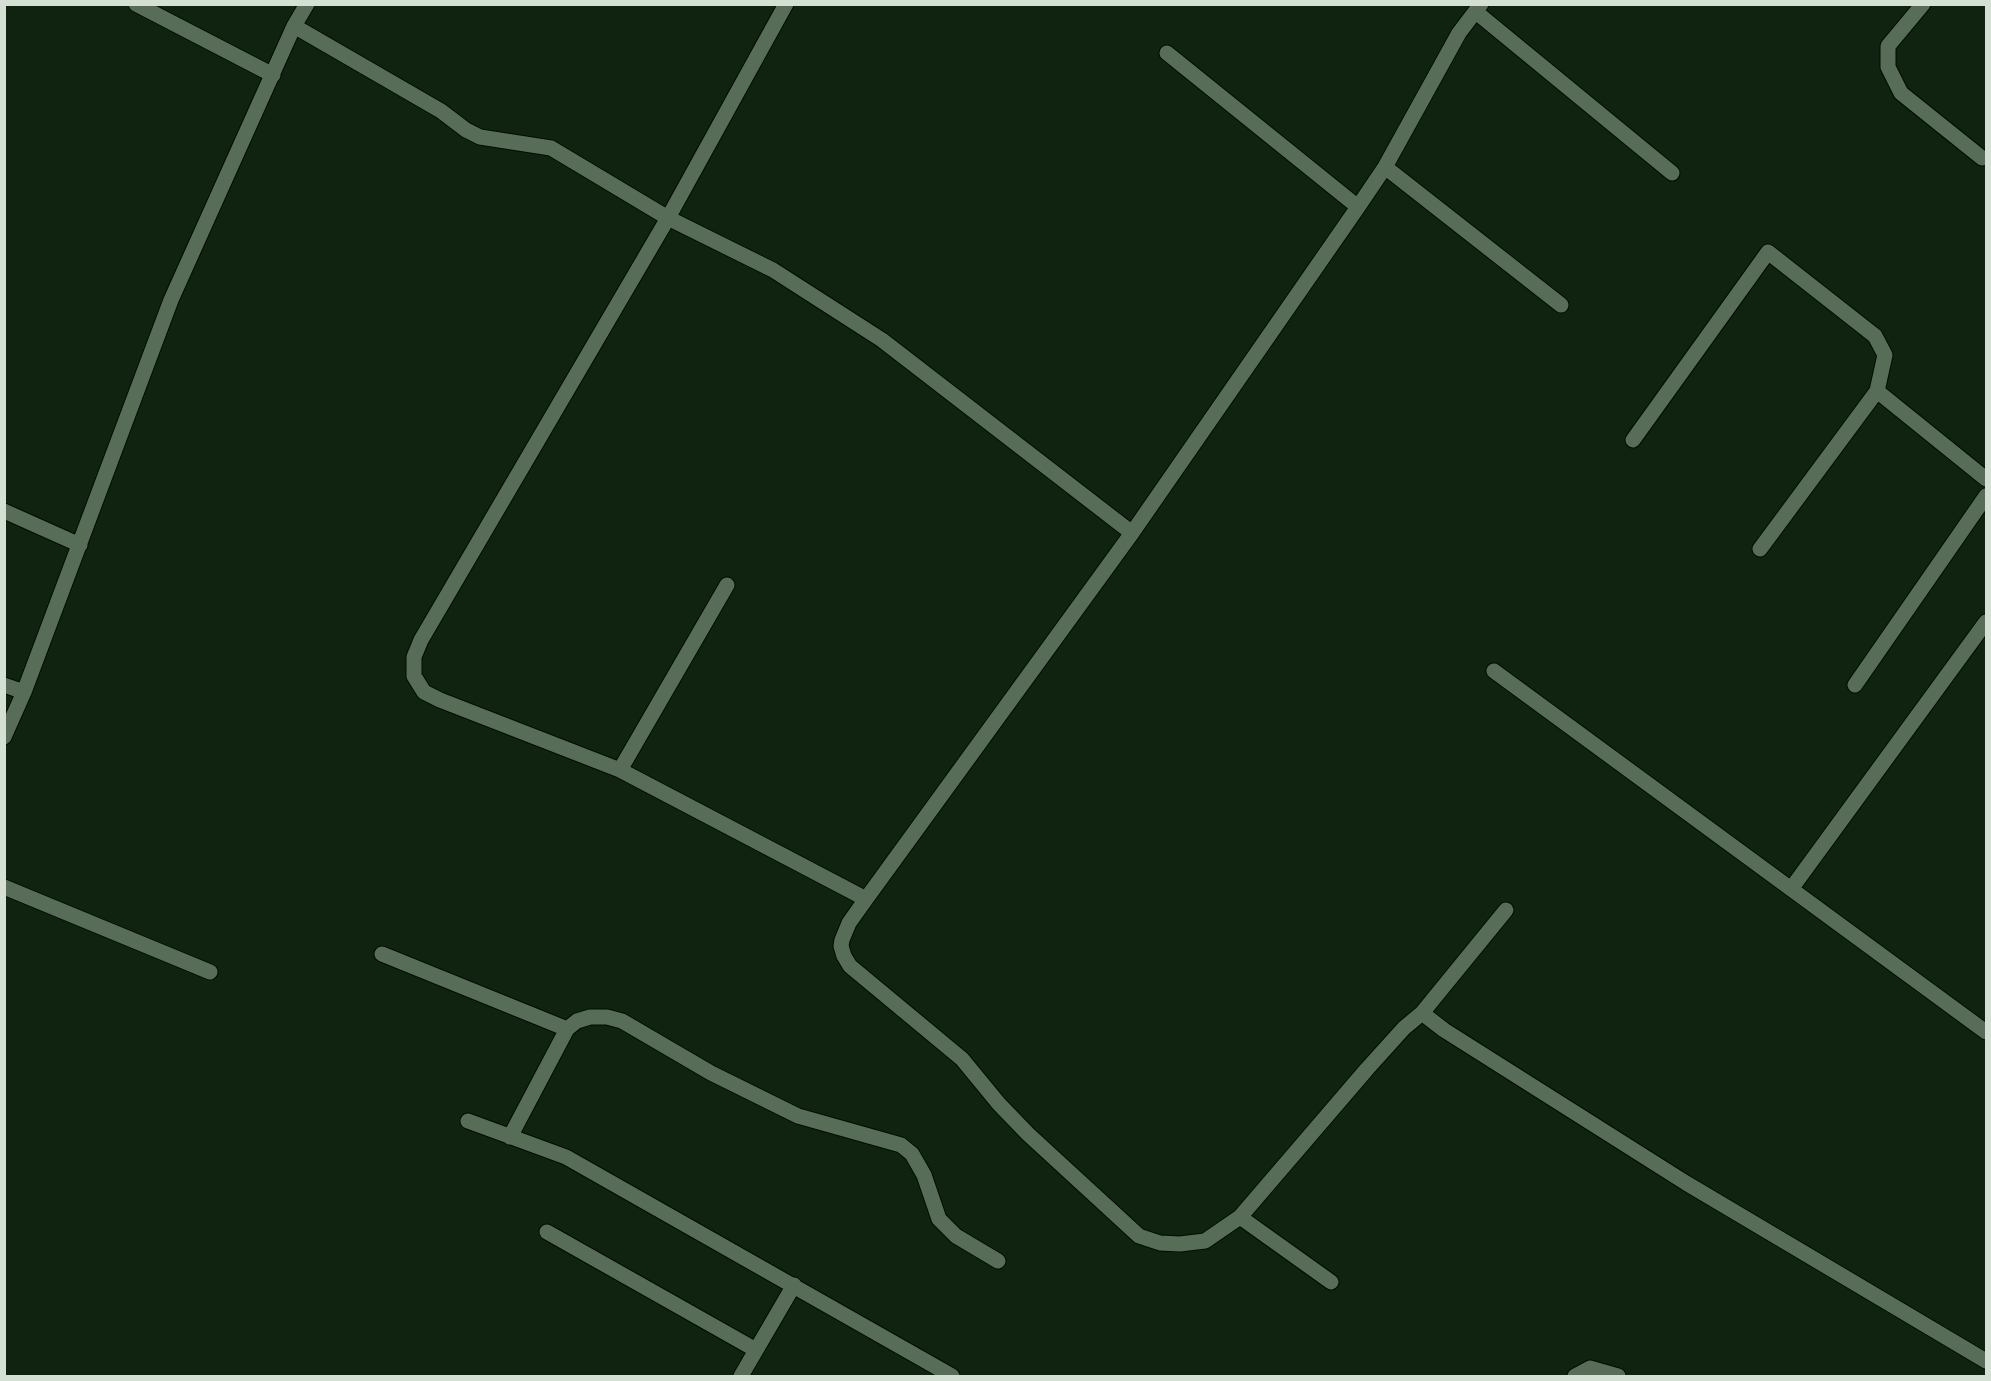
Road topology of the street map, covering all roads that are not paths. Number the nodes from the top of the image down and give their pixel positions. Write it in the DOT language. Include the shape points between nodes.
graph roads {
  1 [pos="136,4"];
  2 [pos="307,4"];
  3 [pos="786,4"];
  4 [pos="1923,4"];
  5 [pos="1478,8"];
  6 [pos="294,26"];
  7 [pos="1167,53"];
  8 [pos="273,75"];
  9 [pos="1982,158"];
  10 [pos="1385,167"];
  11 [pos="1672,173"];
  12 [pos="1358,207"];
  13 [pos="668,218"];
  14 [pos="1561,305"];
  15 [pos="1877,391"];
  16 [pos="1633,440"];
  17 [pos="1986,479"];
  18 [pos="1986,496"];
  19 [pos="4,511"];
  20 [pos="1132,534"];
  21 [pos="80,545"];
  22 [pos="1760,549"];
  23 [pos="727,585"];
  24 [pos="1986,622"];
  25 [pos="1494,671"];
  26 [pos="4,685"];
  27 [pos="1855,685"];
  28 [pos="24,692"];
  29 [pos="4,737"];
  30 [pos="620,770"];
  31 [pos="4,887"];
  32 [pos="1791,889"];
  33 [pos="866,899"];
  34 [pos="1506,910"];
  35 [pos="382,954"];
  36 [pos="210,972"];
  37 [pos="1422,1013"];
  38 [pos="567,1029"];
  39 [pos="1986,1032"];
  40 [pos="468,1121"];
  41 [pos="510,1137"];
  42 [pos="1240,1217"];
  43 [pos="547,1232"];
  44 [pos="998,1261"];
  45 [pos="1331,1282"];
  46 [pos="794,1285"];
  47 [pos="756,1350"];
  48 [pos="1986,1361"];
  49 [pos="741,1377"];
  50 [pos="952,1377"];
  51 [pos="1575,1377"];
  52 [pos="1618,1377"];
  1 -- 8 [label="street"];
  2 -- 6 [label="street"];
  3 -- 13 [label="street"];
  4 -- 9 [label="street" via="1888,45 1887,67 1901,93"];
  5 -- 10 [label="street" via="1459,33"];
  5 -- 11 [label="street"];
  6 -- 8 [label="street"];
  6 -- 13 [label="street" via="441,111 466,130 480,137 551,148"];
  7 -- 12 [label="street"];
  8 -- 21 [label="street" via="171,300"];
  10 -- 12 [label="street"];
  10 -- 14 [label="street"];
  12 -- 20 [label="street"];
  13 -- 20 [label="street" via="773,270 882,340"];
  13 -- 30 [label="street" via="414,657 414,676 424,692"];
  15 -- 16 [label="street" via="1884,355 1875,336 1768,252"];
  15 -- 17 [label="street"];
  15 -- 22 [label="street"];
  18 -- 27 [label="street"];
  19 -- 21 [label="street"];
  20 -- 33 [label="street"];
  21 -- 28 [label="street"];
  23 -- 30 [label="street"];
  24 -- 32 [label="street"];
  25 -- 32 [label="street"];
  26 -- 28 [label="street"];
  28 -- 29 [label="street"];
  30 -- 33 [label="street"];
  31 -- 36 [label="street"];
  32 -- 39 [label="street"];
  33 -- 42 [label="street" via="842,940 850,966 962,1059 1028,1134 1139,1236 1160,1243 1205,1241"];
  34 -- 37 [label="street"];
  35 -- 38 [label="street"];
  37 -- 42 [label="street" via="1367,1069"];
  37 -- 48 [label="street" via="1686,1183"];
  38 -- 41 [label="street"];
  38 -- 44 [label="street" via="590,1017 622,1022 711,1073 798,1116 901,1145 912,1154 924,1174 939,1219 956,1236"];
  40 -- 41 [label="street"];
  41 -- 46 [label="street" via="566,1157"];
  42 -- 45 [label="street"];
  43 -- 47 [label="street"];
  46 -- 47 [label="street"];
  46 -- 50 [label="street"];
  47 -- 49 [label="street"];
  51 -- 52 [label="street" via="1590,1368"];
}
